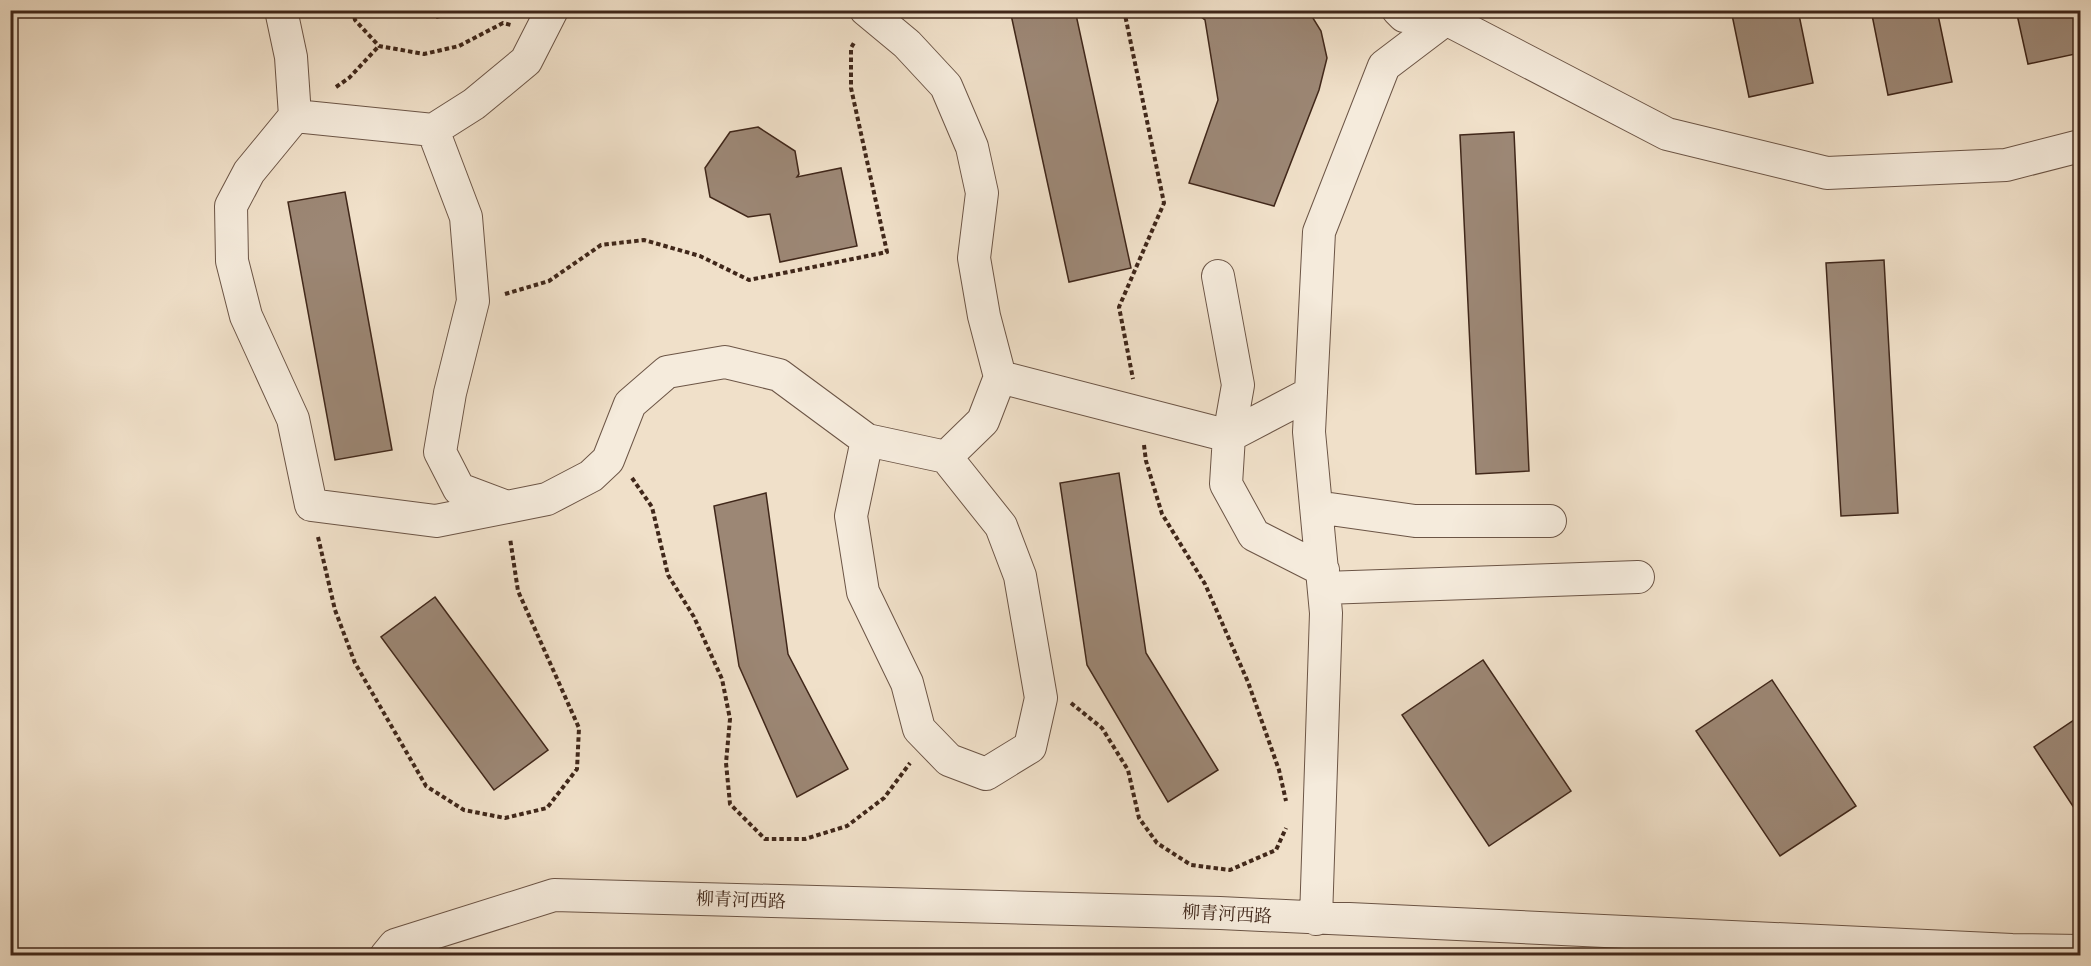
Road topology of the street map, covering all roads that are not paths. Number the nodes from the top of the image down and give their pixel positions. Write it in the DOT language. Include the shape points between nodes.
graph roads {
  1 [pos="281,10"];
  2 [pos="1398,10"];
  3 [pos="868,12"];
  4 [pos="1443,15"];
  5 [pos="546,21"];
  6 [pos="295,116"];
  7 [pos="433,130"];
  8 [pos="2080,146"];
  9 [pos="1218,276"];
  10 [pos="1000,377"];
  11 [pos="1311,393"];
  12 [pos="1229,436"];
  13 [pos="867,440"];
  14 [pos="946,457"];
  15 [pos="507,507"];
  16 [pos="1316,507"];
  17 [pos="1550,521"];
  18 [pos="1638,577"];
  19 [pos="1323,579"];
  20 [pos="1316,919"];
  21 [pos="2080,951"];
  22 [pos="386,956"];
  1 -- 6 [label="street" via="291,57"];
  2 -- 4 [label="street" via="1404,16"];
  3 -- 10 [label="street" via="907,44 946,86 972,147 981,193 974,258"];
  4 -- 8 [label="street" via="1667,134 1827,173 2006,165"];
  4 -- 11 [label="street" via="1384,66 1319,232"];
  5 -- 7 [label="street" via="526,61 474,104"];
  6 -- 7 [label="street"];
  6 -- 15 [label="street" via="249,172 231,206 232,261 246,316 293,419 311,505 436,521"];
  7 -- 15 [label="street" via="466,218 473,300 440,452 459,489"];
  9 -- 12 [label="street" via="1238,385"];
  10 -- 12 [label="street"];
  10 -- 14 [label="street" via="982,421"];
  11 -- 12 [label="street"];
  11 -- 16 [label="street" via="1309,432"];
  12 -- 19 [label="street" via="1226,484 1254,535"];
  13 -- 14 [label="street"];
  13 -- 14 [label="street" via="851,516 862,592 907,682 919,729 950,760 986,774 1030,747 1041,698 1016,566 1000,526"];
  13 -- 15 [label="street" via="778,375 725,362 667,372 630,404 608,460 591,476 547,499"];
  16 -- 17 [label="street" via="1415,521"];
  16 -- 19 [label="street"];
  18 -- 19 [label="street"];
  19 -- 20 [label="street" via="1326,613"];
  20 -- 21 [label="street, 柳青河西路"];
  20 -- 22 [label="street, 柳青河西路" via="554,895 395,945"];
}
